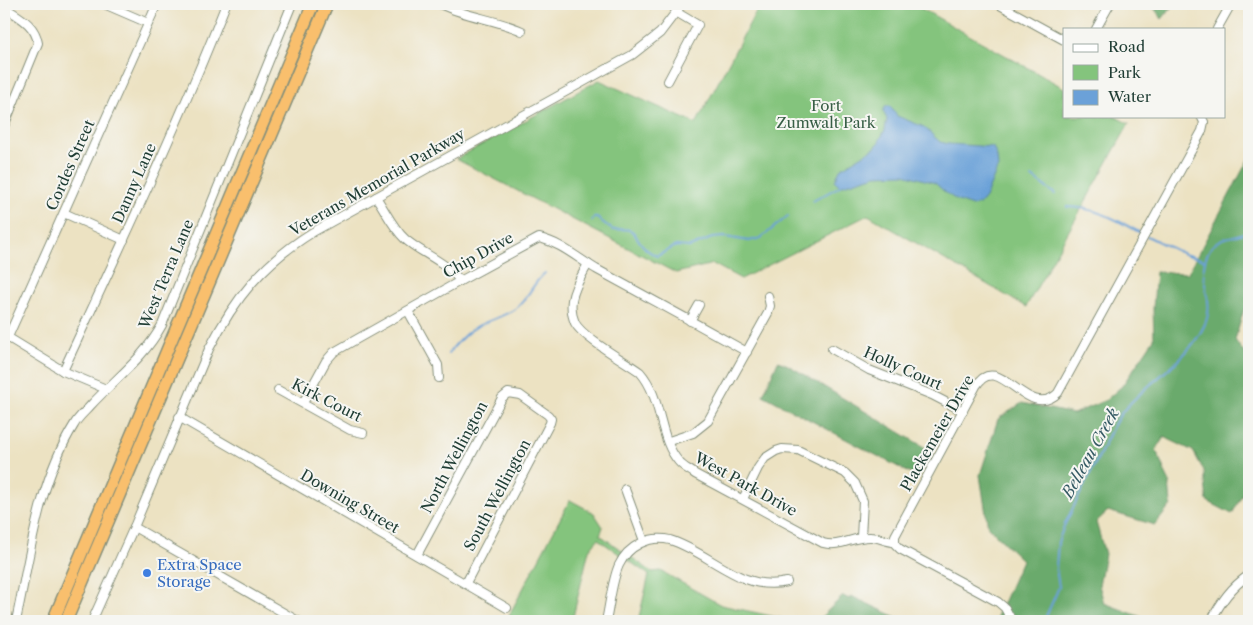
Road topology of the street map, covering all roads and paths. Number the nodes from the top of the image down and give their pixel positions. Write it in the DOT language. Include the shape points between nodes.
graph roads {
  1 [pos="104,4"];
  2 [pos="157,4"];
  3 [pos="226,4"];
  4 [pos="292,4"];
  5 [pos="313,4"];
  6 [pos="327,4"];
  7 [pos="440,4"];
  8 [pos="682,4"];
  9 [pos="998,4"];
  10 [pos="1110,4"];
  11 [pos="1231,4"];
  12 [pos="4,7"];
  13 [pos="676,12"];
  14 [pos="148,23"];
  15 [pos="1097,28"];
  16 [pos="1218,28"];
  17 [pos="522,31"];
  18 [pos="1063,39"];
  19 [pos="668,81"];
  20 [pos="1202,118"];
  21 [pos="4,126"];
  22 [pos="376,197"];
  23 [pos="64,213"];
  24 [pos="124,240"];
  25 [pos="588,264"];
  26 [pos="460,281"];
  27 [pos="768,296"];
  28 [pos="698,305"];
  29 [pos="408,311"];
  30 [pos="573,314"];
  31 [pos="563,316"];
  32 [pos="690,321"];
  33 [pos="6,336"];
  34 [pos="832,349"];
  35 [pos="747,352"];
  36 [pos="63,371"];
  37 [pos="440,378"];
  38 [pos="106,389"];
  39 [pos="278,390"];
  40 [pos="303,403"];
  41 [pos="963,411"];
  42 [pos="179,418"];
  43 [pos="550,419"];
  44 [pos="363,433"];
  45 [pos="669,442"];
  46 [pos="625,489"];
  47 [pos="743,499"];
  48 [pos="134,527"];
  49 [pos="861,537"];
  50 [pos="644,541"];
  51 [pos="895,542"];
  52 [pos="416,555"];
  53 [pos="1249,574"];
  54 [pos="787,582"];
  55 [pos="466,583"];
  56 [pos="508,608"];
  57 [pos="16,621"];
  58 [pos="53,621"];
  59 [pos="66,621"];
  60 [pos="92,621"];
  61 [pos="298,621"];
  62 [pos="606,621"];
  63 [pos="1012,621"];
  64 [pos="1211,621"];
  1 -- 14 [label="street"];
  2 -- 14 [label="street, Cordes Street"];
  3 -- 24 [label="street, Danny Lane"];
  4 -- 38 [label="street, West Terra Lane" via="162,325 144,353"];
  5 -- 58 [label="highway"];
  6 -- 59 [label="highway"];
  7 -- 17 [label="street"];
  8 -- 13 [label="street, Veterans Memorial Parkway"];
  9 -- 18 [label="street"];
  10 -- 15 [label="street"];
  11 -- 16 [label="street"];
  12 -- 21 [label="street" via="26,22 36,33 38,43"];
  13 -- 19 [label="street" via="698,25"];
  13 -- 22 [label="street, Veterans Memorial Parkway" via="660,33 632,54"];
  14 -- 23 [label="street, Cordes Street"];
  20 -- 41 [label="street, Plackemeier Drive" via="1202,131 1058,393 1048,401 1038,400 1002,379 986,376 979,381"];
  22 -- 26 [label="street" via="406,240 450,268"];
  22 -- 42 [label="street, Veterans Memorial Parkway" via="308,235 267,266 247,286 218,330"];
  23 -- 24 [label="street"];
  23 -- 33 [label="street, Cordes Street"];
  24 -- 36 [label="street, Danny Lane"];
  25 -- 26 [label="street, Chip Drive" via="549,240 539,238"];
  25 -- 30 [label="street" via="574,293"];
  25 -- 32 [label="street, Chip Drive"];
  26 -- 29 [label="street, Chip Drive"];
  27 -- 35 [label="street" via="768,314"];
  28 -- 32 [label="street"];
  29 -- 37 [label="street" via="438,366"];
  29 -- 40 [label="street, Chip Drive" via="334,352"];
  30 -- 31 [label="street"];
  30 -- 45 [label="street, West Park Drive" via="584,333 647,380 653,389"];
  32 -- 35 [label="street, Chip Drive"];
  33 -- 36 [label="street"];
  34 -- 41 [label="street, Holly Court" via="869,370"];
  35 -- 45 [label="street" via="708,421 693,433"];
  36 -- 38 [label="street"];
  38 -- 57 [label="street, West Terra Lane" via="74,423 58,456 42,501"];
  39 -- 40 [label="street, Kirk Court"];
  40 -- 44 [label="street, Kirk Court" via="350,430"];
  41 -- 51 [label="street, Plackemeier Drive" via="898,528"];
  42 -- 48 [label="street, Veterans Memorial Parkway"];
  42 -- 52 [label="street, Downing Street"];
  43 -- 52 [label="street, North Wellington" via="520,395 508,394 502,398"];
  43 -- 55 [label="street, South Wellington"];
  45 -- 47 [label="street, West Park Drive" via="681,464"];
  46 -- 50 [label="street"];
  47 -- 49 [label="street, West Park Drive" via="823,543 840,544"];
  47 -- 49 [label="street" via="763,460 770,454 781,445 800,451 852,478 863,501"];
  48 -- 60 [label="street, Veterans Memorial Parkway"];
  48 -- 61 [label="street"];
  49 -- 51 [label="street, West Park Drive"];
  50 -- 54 [label="street" via="669,540 747,579 773,585"];
  50 -- 62 [label="street" via="632,548 620,562"];
  51 -- 63 [label="street" via="900,549 998,602"];
  52 -- 55 [label="street, Downing Street"];
  53 -- 64 [label="street" via="1222,600"];
  55 -- 56 [label="street, Downing Street"];
}
